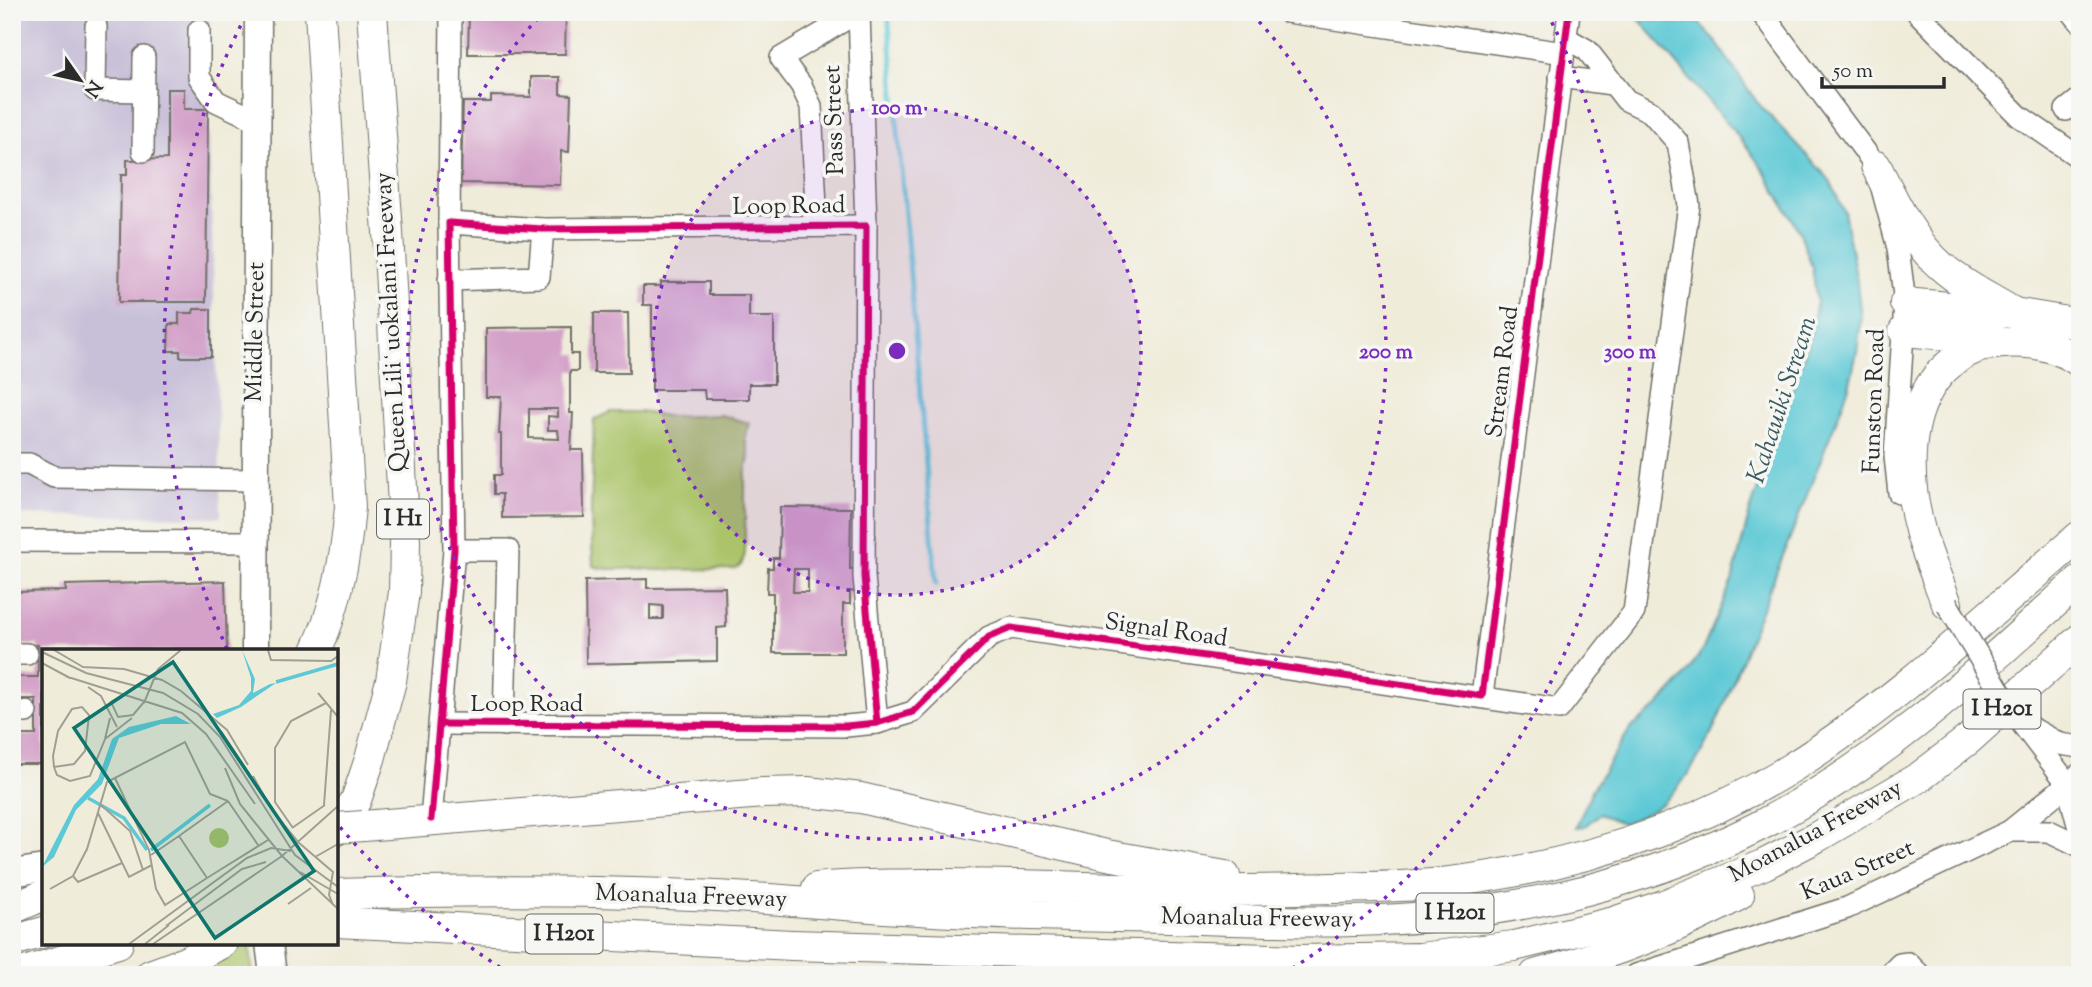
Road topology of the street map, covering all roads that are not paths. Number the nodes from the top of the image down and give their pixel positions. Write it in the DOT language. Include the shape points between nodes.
graph roads {
  1 [pos="258,12"];
  2 [pos="320,12"];
  3 [pos="372,12"];
  4 [pos="450,12"];
  5 [pos="859,12"];
  6 [pos="1287,12"];
  7 [pos="1569,12"];
  8 [pos="1761,12"];
  9 [pos="1917,12"];
  10 [pos="2072,12"];
  11 [pos="2080,22"];
  12 [pos="96,26"];
  13 [pos="199,30"];
  14 [pos="1565,45"];
  15 [pos="144,57"];
  16 [pos="1560,77"];
  17 [pos="1612,84"];
  18 [pos="144,92"];
  19 [pos="258,121"];
  20 [pos="143,151"];
  21 [pos="2080,158"];
  22 [pos="1876,166"];
  23 [pos="449,223"];
  24 [pos="817,226"];
  25 [pos="866,226"];
  26 [pos="543,229"];
  27 [pos="449,280"];
  28 [pos="2014,313"];
  29 [pos="1905,317"];
  30 [pos="2080,324"];
  31 [pos="2031,342"];
  32 [pos="2080,362"];
  33 [pos="12,464"];
  34 [pos="254,480"];
  35 [pos="2080,521"];
  36 [pos="2080,536"];
  37 [pos="12,541"];
  38 [pos="254,542"];
  39 [pos="454,550"];
  40 [pos="2080,580"];
  41 [pos="1947,604"];
  42 [pos="2080,639"];
  43 [pos="255,649"];
  44 [pos="317,649"];
  45 [pos="1903,688"];
  46 [pos="1482,696"];
  47 [pos="2018,721"];
  48 [pos="877,723"];
  49 [pos="440,724"];
  50 [pos="504,725"];
  51 [pos="2070,745"];
  52 [pos="1921,776"];
  53 [pos="2076,787"];
  54 [pos="431,819"];
  55 [pos="348,821"];
  56 [pos="2010,831"];
  57 [pos="2080,832"];
  58 [pos="2080,846"];
  59 [pos="42,868"];
  60 [pos="12,873"];
  61 [pos="1316,888"];
  62 [pos="338,894"];
  63 [pos="42,896"];
  64 [pos="733,897"];
  65 [pos="12,909"];
  66 [pos="338,922"];
  67 [pos="42,933"];
  68 [pos="12,941"];
  69 [pos="112,945"];
  70 [pos="218,945"];
  71 [pos="269,945"];
  72 [pos="792,946"];
  73 [pos="15,975"];
  74 [pos="150,975"];
  75 [pos="272,975"];
  76 [pos="1024,975"];
  77 [pos="1535,975"];
  78 [pos="1636,975"];
  79 [pos="1889,975"];
  80 [pos="1920,975"];
  1 -- 19 [label="main road, Middle Street"];
  2 -- 44 [label="highway, Queen Liliʻuokalani Freeway / I H1" via="350,507 333,604"];
  3 -- 55 [label="highway, Queen Liliʻuokalani Freeway / I H1" via="389,245 404,592 391,681"];
  4 -- 23 [label="street"];
  5 -- 24 [label="street" via="781,58 811,106"];
  5 -- 25 [label="street, Pass Street"];
  6 -- 14 [label="street"];
  7 -- 14 [label="street, Stream Road"];
  8 -- 22 [label="street, Funston Road"];
  9 -- 21 [label="street" via="2018,116"];
  10 -- 11 [label="street"];
  12 -- 18 [label="street" via="95,90"];
  13 -- 19 [label="street" via="199,77 216,102"];
  14 -- 16 [label="street, Stream Road"];
  14 -- 17 [label="street" via="1594,57"];
  15 -- 18 [label="street"];
  16 -- 17 [label="street"];
  16 -- 46 [label="street, Stream Road"];
  17 -- 46 [label="street, Signal Road" via="1631,104 1651,112 1678,143 1689,205 1634,612 1559,709"];
  18 -- 20 [label="street"];
  19 -- 34 [label="main road, Middle Street"];
  22 -- 28 [label="highway" via="1928,253"];
  22 -- 29 [label="street, Funston Road" via="1898,248"];
  23 -- 26 [label="street, Loop Road"];
  23 -- 27 [label="street, Loop Road"];
  24 -- 25 [label="street, Loop Road"];
  24 -- 26 [label="street, Loop Road"];
  25 -- 48 [label="street, Loop Road" via="864,576"];
  26 -- 27 [label="street" via="539,277"];
  27 -- 39 [label="street, Loop Road"];
  28 -- 29 [label="highway"];
  28 -- 30 [label="highway"];
  29 -- 31 [label="highway"];
  29 -- 41 [label="street, Funston Road" via="1895,456 1900,501"];
  31 -- 32 [label="highway" via="2051,346"];
  31 -- 41 [label="highway" via="2001,343 1965,352 1932,382 1921,402 1910,468 1921,533"];
  33 -- 34 [label="street" via="29,464 54,477"];
  34 -- 38 [label="main road, Middle Street"];
  35 -- 45 [label="highway"];
  36 -- 45 [label="highway"];
  37 -- 38 [label="street"];
  38 -- 43 [label="main road, Middle Street"];
  39 -- 49 [label="street, Loop Road"];
  39 -- 50 [label="street" via="508,550"];
  40 -- 64 [label="highway, Moanalua Freeway / I H201" via="1914,727 1806,800 1698,852 1584,890 1471,912 1354,921 923,911"];
  41 -- 47 [label="street, Funston Road, bridge"];
  42 -- 52 [label="highway, Moanalua Freeway / I H201"];
  45 -- 61 [label="highway" via="1791,768 1737,799 1646,836 1497,875 1438,884"];
  46 -- 48 [label="street, Signal Road" via="1011,628 989,637 913,712"];
  47 -- 51 [label="street"];
  47 -- 53 [label="street, Funston Road"];
  48 -- 50 [label="street, Loop Road"];
  49 -- 50 [label="street, Loop Road"];
  49 -- 54 [label="street, Loop Road"];
  52 -- 72 [label="highway, Moanalua Freeway / I H201" via="1817,837 1718,884 1614,922 1514,946 1359,961"];
  52 -- 77 [label="highway" via="1722,905"];
  53 -- 56 [label="street, Kaua Street"];
  53 -- 57 [label="street, Funston Road"];
  54 -- 55 [label="highway"];
  54 -- 61 [label="highway" via="807,792 861,798 1107,855"];
  56 -- 58 [label="street" via="2049,831"];
  56 -- 78 [label="street, Kaua Street" via="1847,908"];
  59 -- 60 [label="main road"];
  61 -- 64 [label="highway" via="840,885"];
  62 -- 64 [label="highway, Moanalua Freeway / I H201" via="466,890"];
  63 -- 65 [label="highway"];
  66 -- 72 [label="highway, Moanalua Freeway / I H201"];
  67 -- 68 [label="highway"];
  69 -- 73 [label="highway"];
  70 -- 74 [label="highway"];
  71 -- 75 [label="main road"];
  72 -- 76 [label="highway"];
  79 -- 80 [label="street" via="1900,964 1908,964"];
}
